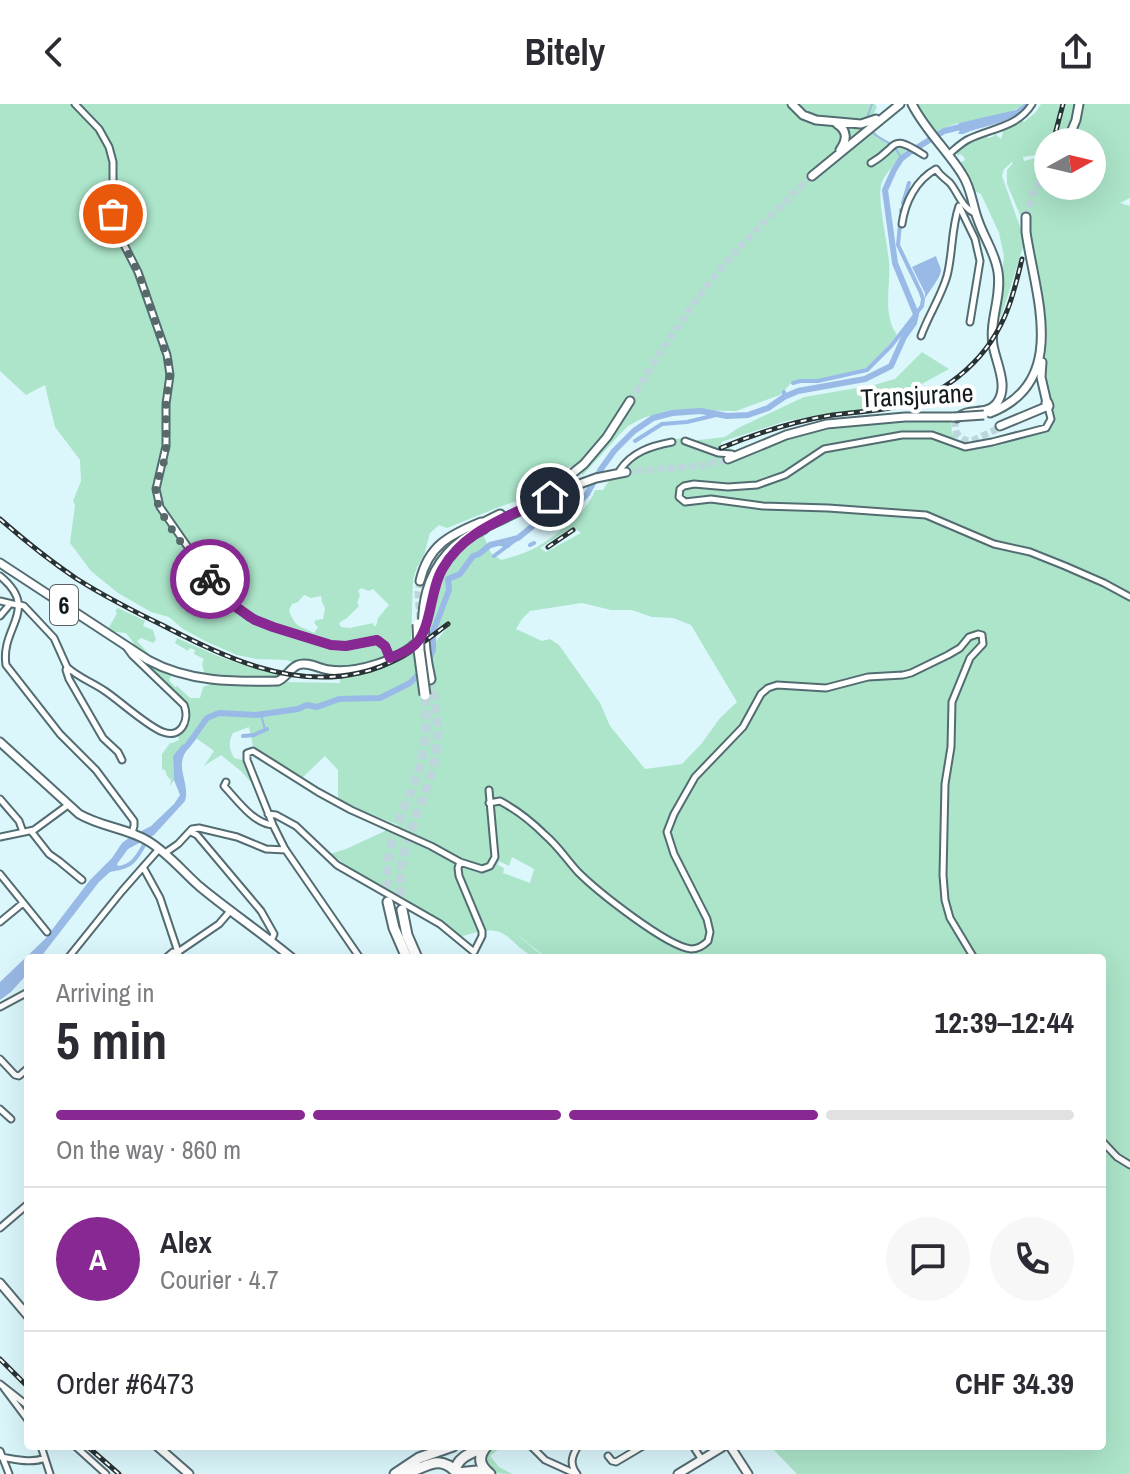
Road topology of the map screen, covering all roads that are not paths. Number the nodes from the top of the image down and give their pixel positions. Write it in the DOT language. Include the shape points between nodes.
graph roads {
  1 [pos="75,104"];
  2 [pos="792,104"];
  3 [pos="912,104"];
  4 [pos="1032,104"];
  5 [pos="1079,104"];
  6 [pos="897,106"];
  7 [pos="835,123"];
  8 [pos="1073,128"];
  9 [pos="921,153"];
  10 [pos="947,154"];
  11 [pos="835,157"];
  12 [pos="871,163"];
  13 [pos="812,176"];
  14 [pos="959,202"];
  15 [pos="976,214"];
  16 [pos="1026,217"];
  17 [pos="902,224"];
  18 [pos="970,322"];
  19 [pos="921,336"];
  20 [pos="1043,341"];
  21 [pos="1031,386"];
  22 [pos="630,401"];
  23 [pos="1047,404"];
  24 [pos="956,419"];
  25 [pos="1000,426"];
  26 [pos="685,441"];
  27 [pos="672,442"];
  28 [pos="730,456"];
  29 [pos="621,472"];
  30 [pos="549,487"];
  31 [pos="554,496"];
  32 [pos="500,515"];
  33 [pos="484,528"];
  34 [pos="0,563"];
  35 [pos="0,576"];
  36 [pos="420,581"];
  37 [pos="1130,597"];
  38 [pos="0,601"];
  39 [pos="15,604"];
  40 [pos="0,616"];
  41 [pos="127,647"];
  42 [pos="390,658"];
  43 [pos="67,667"];
  44 [pos="430,679"];
  45 [pos="425,696"];
  46 [pos="0,742"];
  47 [pos="122,760"];
  48 [pos="226,782"];
  49 [pos="489,790"];
  50 [pos="0,799"];
  51 [pos="489,803"];
  52 [pos="68,805"];
  53 [pos="268,814"];
  54 [pos="273,825"];
  55 [pos="31,831"];
  56 [pos="23,832"];
  57 [pos="191,832"];
  58 [pos="134,833"];
  59 [pos="0,837"];
  60 [pos="286,850"];
  61 [pos="162,851"];
  62 [pos="460,862"];
  63 [pos="143,867"];
  64 [pos="0,874"];
  65 [pos="82,880"];
  66 [pos="388,902"];
  67 [pos="23,903"];
  68 [pos="231,910"];
  69 [pos="402,910"];
  70 [pos="0,922"];
  71 [pos="47,932"];
  72 [pos="271,941"];
  73 [pos="71,954"];
  74 [pos="179,954"];
  75 [pos="180,954"];
  76 [pos="287,954"];
  77 [pos="357,954"];
  78 [pos="405,954"];
  79 [pos="415,954"];
  80 [pos="972,954"];
  81 [pos="24,994"];
  82 [pos="0,1007"];
  83 [pos="0,1059"];
  84 [pos="24,1072"];
  85 [pos="0,1109"];
  86 [pos="11,1119"];
  87 [pos="1106,1145"];
  88 [pos="1130,1165"];
  89 [pos="24,1207"];
  90 [pos="0,1228"];
  91 [pos="0,1283"];
  92 [pos="24,1311"];
  93 [pos="2,1386"];
  94 [pos="24,1404"];
  95 [pos="24,1415"];
  96 [pos="42,1450"];
  97 [pos="79,1450"];
  98 [pos="162,1450"];
  99 [pos="442,1450"];
  100 [pos="468,1450"];
  101 [pos="479,1450"];
  102 [pos="484,1450"];
  103 [pos="535,1450"];
  104 [pos="576,1450"];
  105 [pos="636,1450"];
  106 [pos="696,1450"];
  107 [pos="720,1450"];
  108 [pos="730,1450"];
  109 [pos="1,1455"];
  110 [pos="608,1456"];
  111 [pos="45,1458"];
  112 [pos="702,1460"];
  113 [pos="444,1463"];
  114 [pos="418,1472"];
  115 [pos="457,1473"];
  116 [pos="9,1474"];
  117 [pos="50,1474"];
  118 [pos="106,1474"];
  119 [pos="189,1474"];
  120 [pos="395,1474"];
  121 [pos="404,1474"];
  122 [pos="490,1474"];
  123 [pos="576,1474"];
  124 [pos="678,1474"];
  125 [pos="748,1474"];
  1 -- 42 [label="street" via="109,147 116,229 138,272 169,364 165,458 157,500 170,524 227,599 255,620 331,645 377,640"];
  2 -- 7 [label="main road" via="814,120"];
  3 -- 10 [label="main road"];
  4 -- 10 [label="street" via="1012,123 968,139"];
  5 -- 8 [label="main road"];
  6 -- 7 [label="main road" via="866,124"];
  6 -- 11 [label="main road"];
  7 -- 11 [label="main road" via="846,136"];
  9 -- 12 [label="street" via="900,142"];
  10 -- 15 [label="main road" via="969,186"];
  11 -- 13 [label="main road"];
  14 -- 15 [label="street"];
  14 -- 17 [label="street" via="936,169 913,192"];
  14 -- 18 [label="street" via="980,261"];
  14 -- 19 [label="street" via="947,276"];
  15 -- 24 [label="main road" via="999,276 992,337 1001,397 988,410"];
  16 -- 20 [label="main road"];
  20 -- 21 [label="main road"];
  20 -- 23 [label="main road" via="1040,374"];
  21 -- 23 [label="main road" via="1041,390"];
  21 -- 24 [label="main road, Transjurane, bridge" via="991,413"];
  22 -- 30 [label="main road" via="578,470"];
  23 -- 25 [label="main road"];
  23 -- 37 [label="street" via="1049,424 1029,433 969,447 912,434 828,448 763,484 688,485 679,497 685,502 711,499 926,515 994,544 1041,556"];
  24 -- 28 [label="main road, Transjurane" via="827,424"];
  26 -- 28 [label="street"];
  27 -- 29 [label="street" via="634,454"];
  29 -- 31 [label="main road, 6"];
  30 -- 31 [label="main road" via="546,494"];
  30 -- 32 [label="main road"];
  31 -- 33 [label="main road, 6"];
  32 -- 36 [label="main road" via="445,539 427,560"];
  32 -- 45 [label="highway, bridge" via="447,546 426,578 418,624"];
  33 -- 42 [label="main road, 6" via="458,547 443,567 424,631"];
  33 -- 44 [label="highway, bridge" via="452,548 430,582 424,647"];
  34 -- 41 [label="main road, 6"];
  35 -- 39 [label="street" via="13,589"];
  38 -- 39 [label="street"];
  39 -- 40 [label="street"];
  39 -- 43 [label="street" via="24,606 54,638"];
  39 -- 58 [label="street" via="2,643 6,665 113,792 134,822"];
  41 -- 42 [label="main road, 6" via="165,669 215,680 278,681 300,664 349,671"];
  41 -- 43 [label="street" via="184,705 186,722 178,731 159,730"];
  43 -- 47 [label="street" via="103,738"];
  46 -- 52 [label="main road"];
  48 -- 54 [label="street" via="224,786 256,818"];
  49 -- 51 [label="street"];
  50 -- 56 [label="street"];
  51 -- 62 [label="street" via="494,860 482,869"];
  51 -- 80 [label="street" via="500,801 522,816 589,883 643,923 675,943 699,948 708,941 709,926 667,832 699,772 743,727 761,694 777,685 826,688 911,673 960,648 975,634 982,635 983,644 970,658 952,702 945,784 945,900"];
  52 -- 55 [label="street"];
  52 -- 58 [label="main road" via="89,819"];
  53 -- 54 [label="street"];
  53 -- 62 [label="street" via="247,760 251,751 342,805"];
  53 -- 62 [label="street" via="296,826 337,865 440,924 474,952 482,931 459,877"];
  54 -- 60 [label="street"];
  55 -- 56 [label="street"];
  55 -- 65 [label="street" via="49,854"];
  56 -- 59 [label="street"];
  57 -- 60 [label="street" via="199,828"];
  57 -- 61 [label="street"];
  57 -- 72 [label="street" via="261,911 274,934"];
  58 -- 61 [label="main road"];
  60 -- 77 [label="street"];
  61 -- 63 [label="street"];
  61 -- 68 [label="main road"];
  63 -- 73 [label="street"];
  63 -- 74 [label="street"];
  64 -- 67 [label="street"];
  66 -- 78 [label="highway"];
  67 -- 70 [label="street"];
  67 -- 71 [label="street"];
  68 -- 72 [label="main road"];
  68 -- 75 [label="street"];
  69 -- 79 [label="highway"];
  72 -- 76 [label="main road"];
  81 -- 82 [label="street"];
  83 -- 84 [label="street" via="13,1074"];
  85 -- 86 [label="street"];
  87 -- 88 [label="street"];
  89 -- 90 [label="street"];
  91 -- 92 [label="main road"];
  93 -- 94 [label="street"];
  93 -- 95 [label="street"];
  96 -- 111 [label="street"];
  97 -- 118 [label="street"];
  98 -- 119 [label="main road"];
  99 -- 120 [label="highway"];
  100 -- 113 [label="highway"];
  101 -- 115 [label="highway" via="461,1459"];
  102 -- 122 [label="highway" via="480,1459"];
  103 -- 123 [label="street"];
  104 -- 123 [label="street"];
  105 -- 110 [label="street" via="616,1462"];
  106 -- 112 [label="street"];
  107 -- 112 [label="main road"];
  108 -- 125 [label="main road"];
  109 -- 111 [label="street" via="27,1461"];
  109 -- 116 [label="street"];
  111 -- 117 [label="street"];
  112 -- 124 [label="main road"];
  113 -- 114 [label="highway" via="430,1463"];
  113 -- 115 [label="highway"];
  114 -- 121 [label="highway"];
  115 -- 122 [label="highway"];
}
